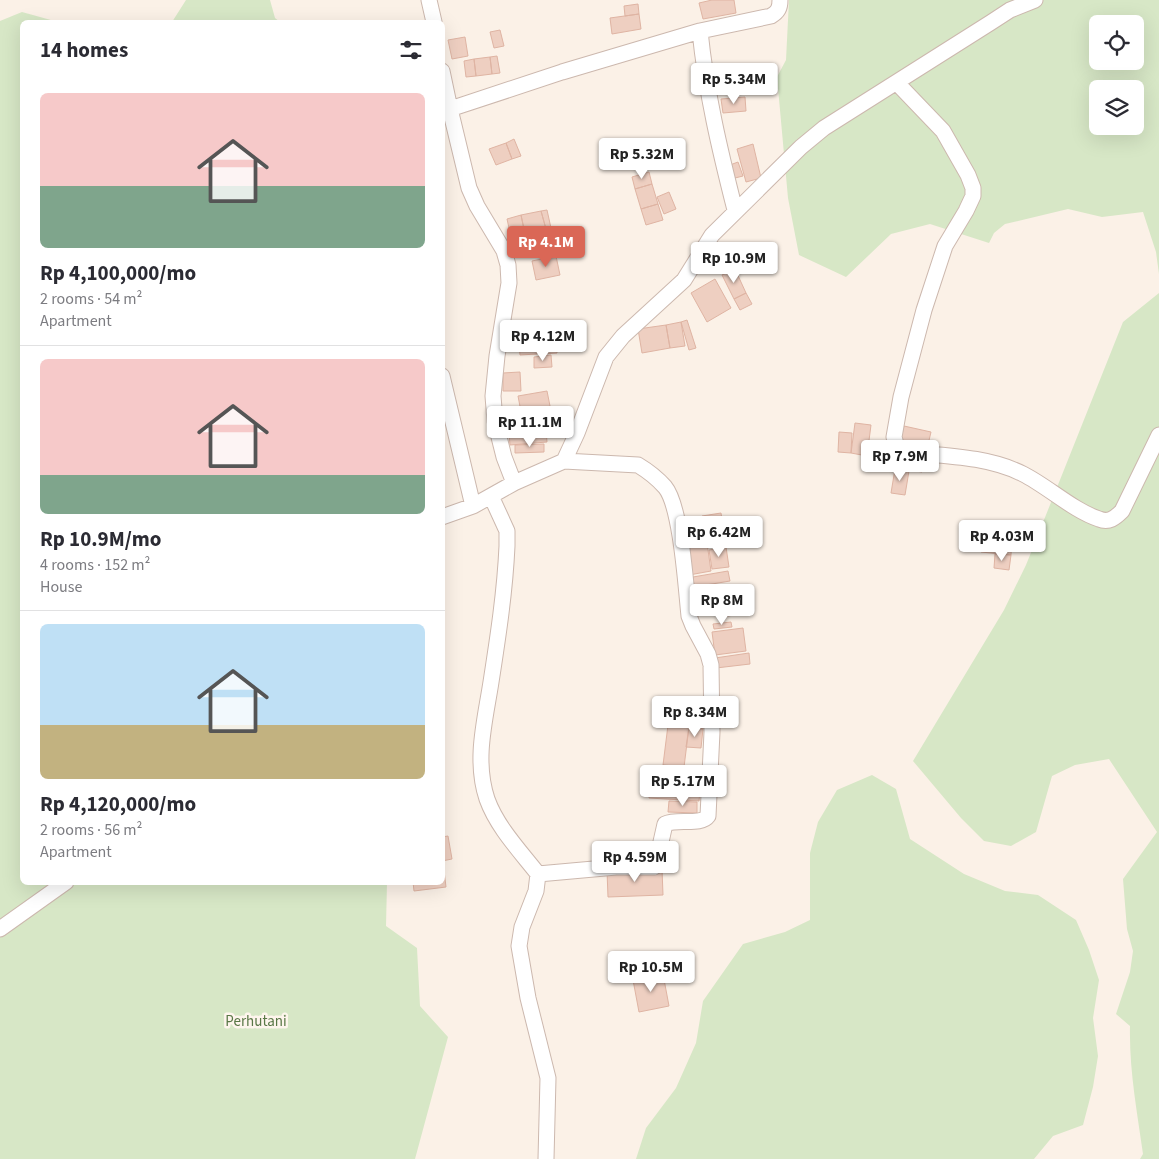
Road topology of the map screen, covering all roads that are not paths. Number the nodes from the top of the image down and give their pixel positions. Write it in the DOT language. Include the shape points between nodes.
graph roads {
  1 [pos="430,0"];
  2 [pos="780,0"];
  3 [pos="1035,0"];
  4 [pos="434,20"];
  5 [pos="700,31"];
  6 [pos="897,83"];
  7 [pos="445,84"];
  8 [pos="450,108"];
  9 [pos="735,210"];
  10 [pos="445,389"];
  11 [pos="1159,435"];
  12 [pos="564,461"];
  13 [pos="514,483"];
  14 [pos="491,496"];
  15 [pos="473,506"];
  16 [pos="445,517"];
  17 [pos="538,874"];
  18 [pos="62,885"];
  19 [pos="0,929"];
  20 [pos="546,1159"];
  1 -- 4 [label="street"];
  2 -- 5 [label="street" via="780,8 771,16"];
  3 -- 6 [label="street" via="1010,10"];
  5 -- 8 [label="street"];
  5 -- 9 [label="street" via="713,116"];
  6 -- 9 [label="street" via="824,128"];
  6 -- 11 [label="street" via="943,131 968,175 973,196 945,246 924,310 901,397 894,437 897,448 904,452 987,461 1008,467 1106,521 1122,511"];
  7 -- 8 [label="street"];
  8 -- 13 [label="street" via="469,188 504,251 508,265 509,283 493,396 495,421"];
  9 -- 12 [label="street" via="712,235 684,280 606,357"];
  10 -- 15 [label="street"];
  12 -- 13 [label="street"];
  12 -- 17 [label="street" via="638,465 666,487 672,499 689,616 712,666 708,816 703,820 667,822 654,867"];
  13 -- 14 [label="street"];
  14 -- 15 [label="street"];
  14 -- 17 [label="street" via="507,531 508,546 481,740 481,768 487,799 501,827"];
  15 -- 16 [label="street"];
  17 -- 20 [label="street" via="519,946 548,1078"];
  18 -- 19 [label="street"];
}
